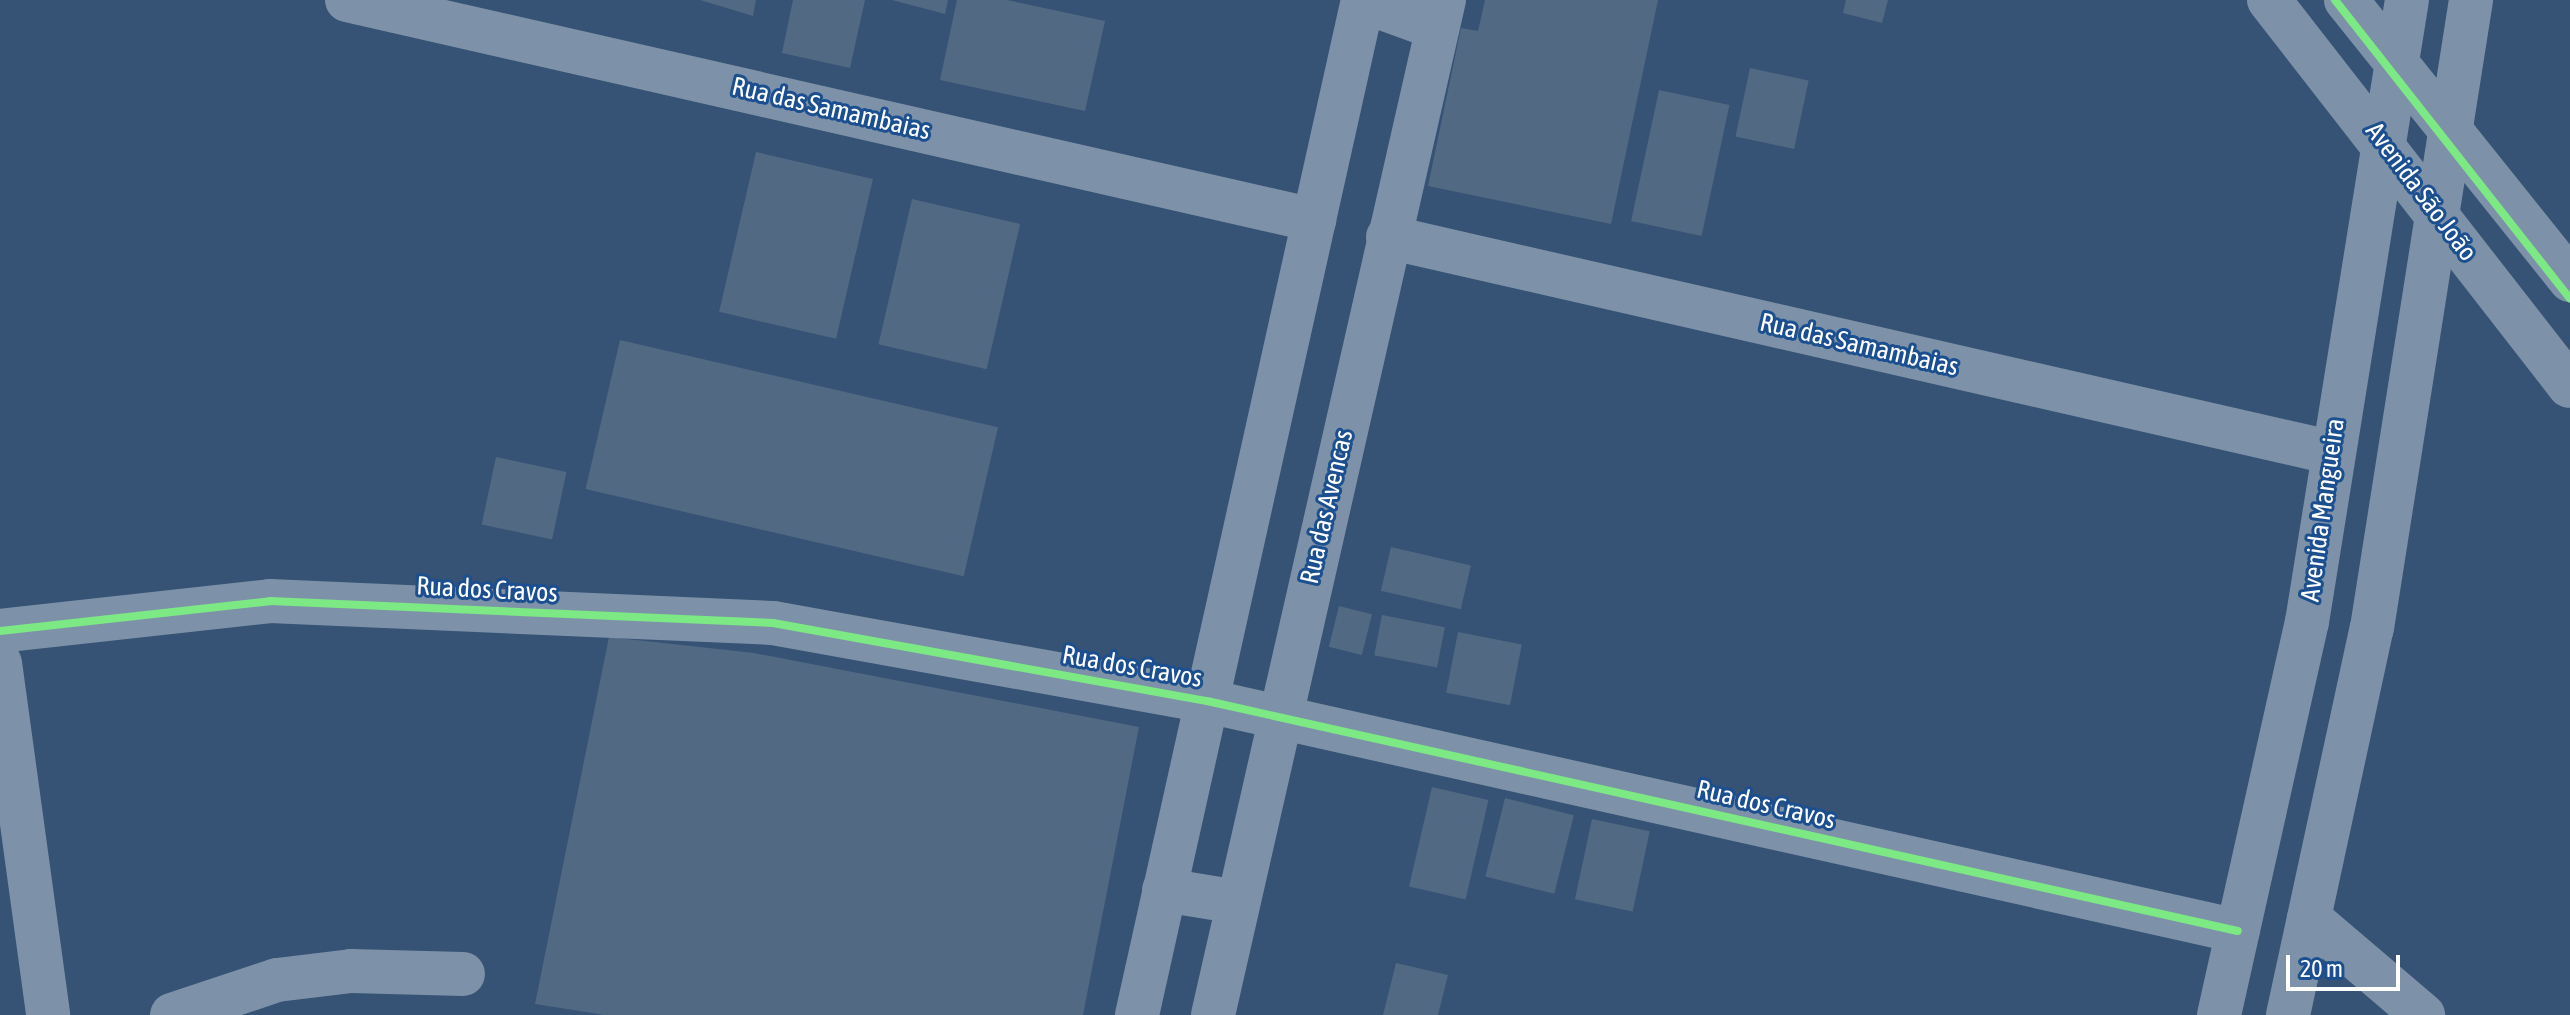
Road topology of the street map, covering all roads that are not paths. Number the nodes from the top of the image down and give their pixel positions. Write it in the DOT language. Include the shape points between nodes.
graph roads {
  1 [pos="347,0"];
  2 [pos="1363,0"];
  3 [pos="2269,0"];
  4 [pos="2346,0"];
  5 [pos="2407,0"];
  6 [pos="2471,0"];
  7 [pos="407,5"];
  8 [pos="1441,14"];
  9 [pos="2397,61"];
  10 [pos="2452,130"];
  11 [pos="2384,142"];
  12 [pos="2439,218"];
  13 [pos="1314,220"];
  14 [pos="1388,237"];
  15 [pos="2570,280"];
  16 [pos="2570,386"];
  17 [pos="2330,452"];
  18 [pos="0,631"];
  19 [pos="0,663"];
  20 [pos="1207,701"];
  21 [pos="1279,716"];
  22 [pos="1164,890"];
  23 [pos="1238,902"];
  24 [pos="2309,918"];
  25 [pos="2238,931"];
  26 [pos="463,974"];
  27 [pos="48,1015"];
  28 [pos="172,1015"];
  29 [pos="1137,1015"];
  30 [pos="1213,1015"];
  31 [pos="2219,1015"];
  32 [pos="2288,1015"];
  33 [pos="2423,1015"];
  1 -- 7 [label="street, Rua das Samambaias"];
  2 -- 8 [label="street"];
  2 -- 13 [label="street"];
  3 -- 11 [label="street, Avenida São João"];
  4 -- 9 [label="street"];
  5 -- 9 [label="street, Avenida Mangueira"];
  6 -- 10 [label="street"];
  7 -- 13 [label="street, Rua das Samambaias"];
  8 -- 14 [label="street, Rua das Avencas"];
  9 -- 10 [label="street"];
  9 -- 11 [label="street, Avenida Mangueira"];
  10 -- 12 [label="street"];
  10 -- 15 [label="street"];
  11 -- 12 [label="street, Avenida São João"];
  11 -- 17 [label="street, Avenida Mangueira"];
  12 -- 16 [label="street, Avenida São João"];
  12 -- 24 [label="street" via="2372,628"];
  13 -- 20 [label="street"];
  14 -- 17 [label="street, Rua das Samambaias"];
  14 -- 21 [label="street, Rua das Avencas"];
  17 -- 25 [label="street, Avenida Mangueira" via="2307,622"];
  18 -- 20 [label="street, Rua dos Cravos" via="270,601 773,623"];
  19 -- 27 [label="street"];
  20 -- 21 [label="street, Rua dos Cravos"];
  20 -- 22 [label="street"];
  21 -- 23 [label="street, Rua das Avencas"];
  21 -- 25 [label="street, Rua dos Cravos"];
  22 -- 23 [label="street"];
  22 -- 29 [label="street"];
  23 -- 30 [label="street, Rua das Avencas"];
  24 -- 32 [label="street"];
  24 -- 33 [label="street"];
  25 -- 31 [label="street, Avenida Mangueira"];
  26 -- 28 [label="street" via="351,971 277,980"];
}
